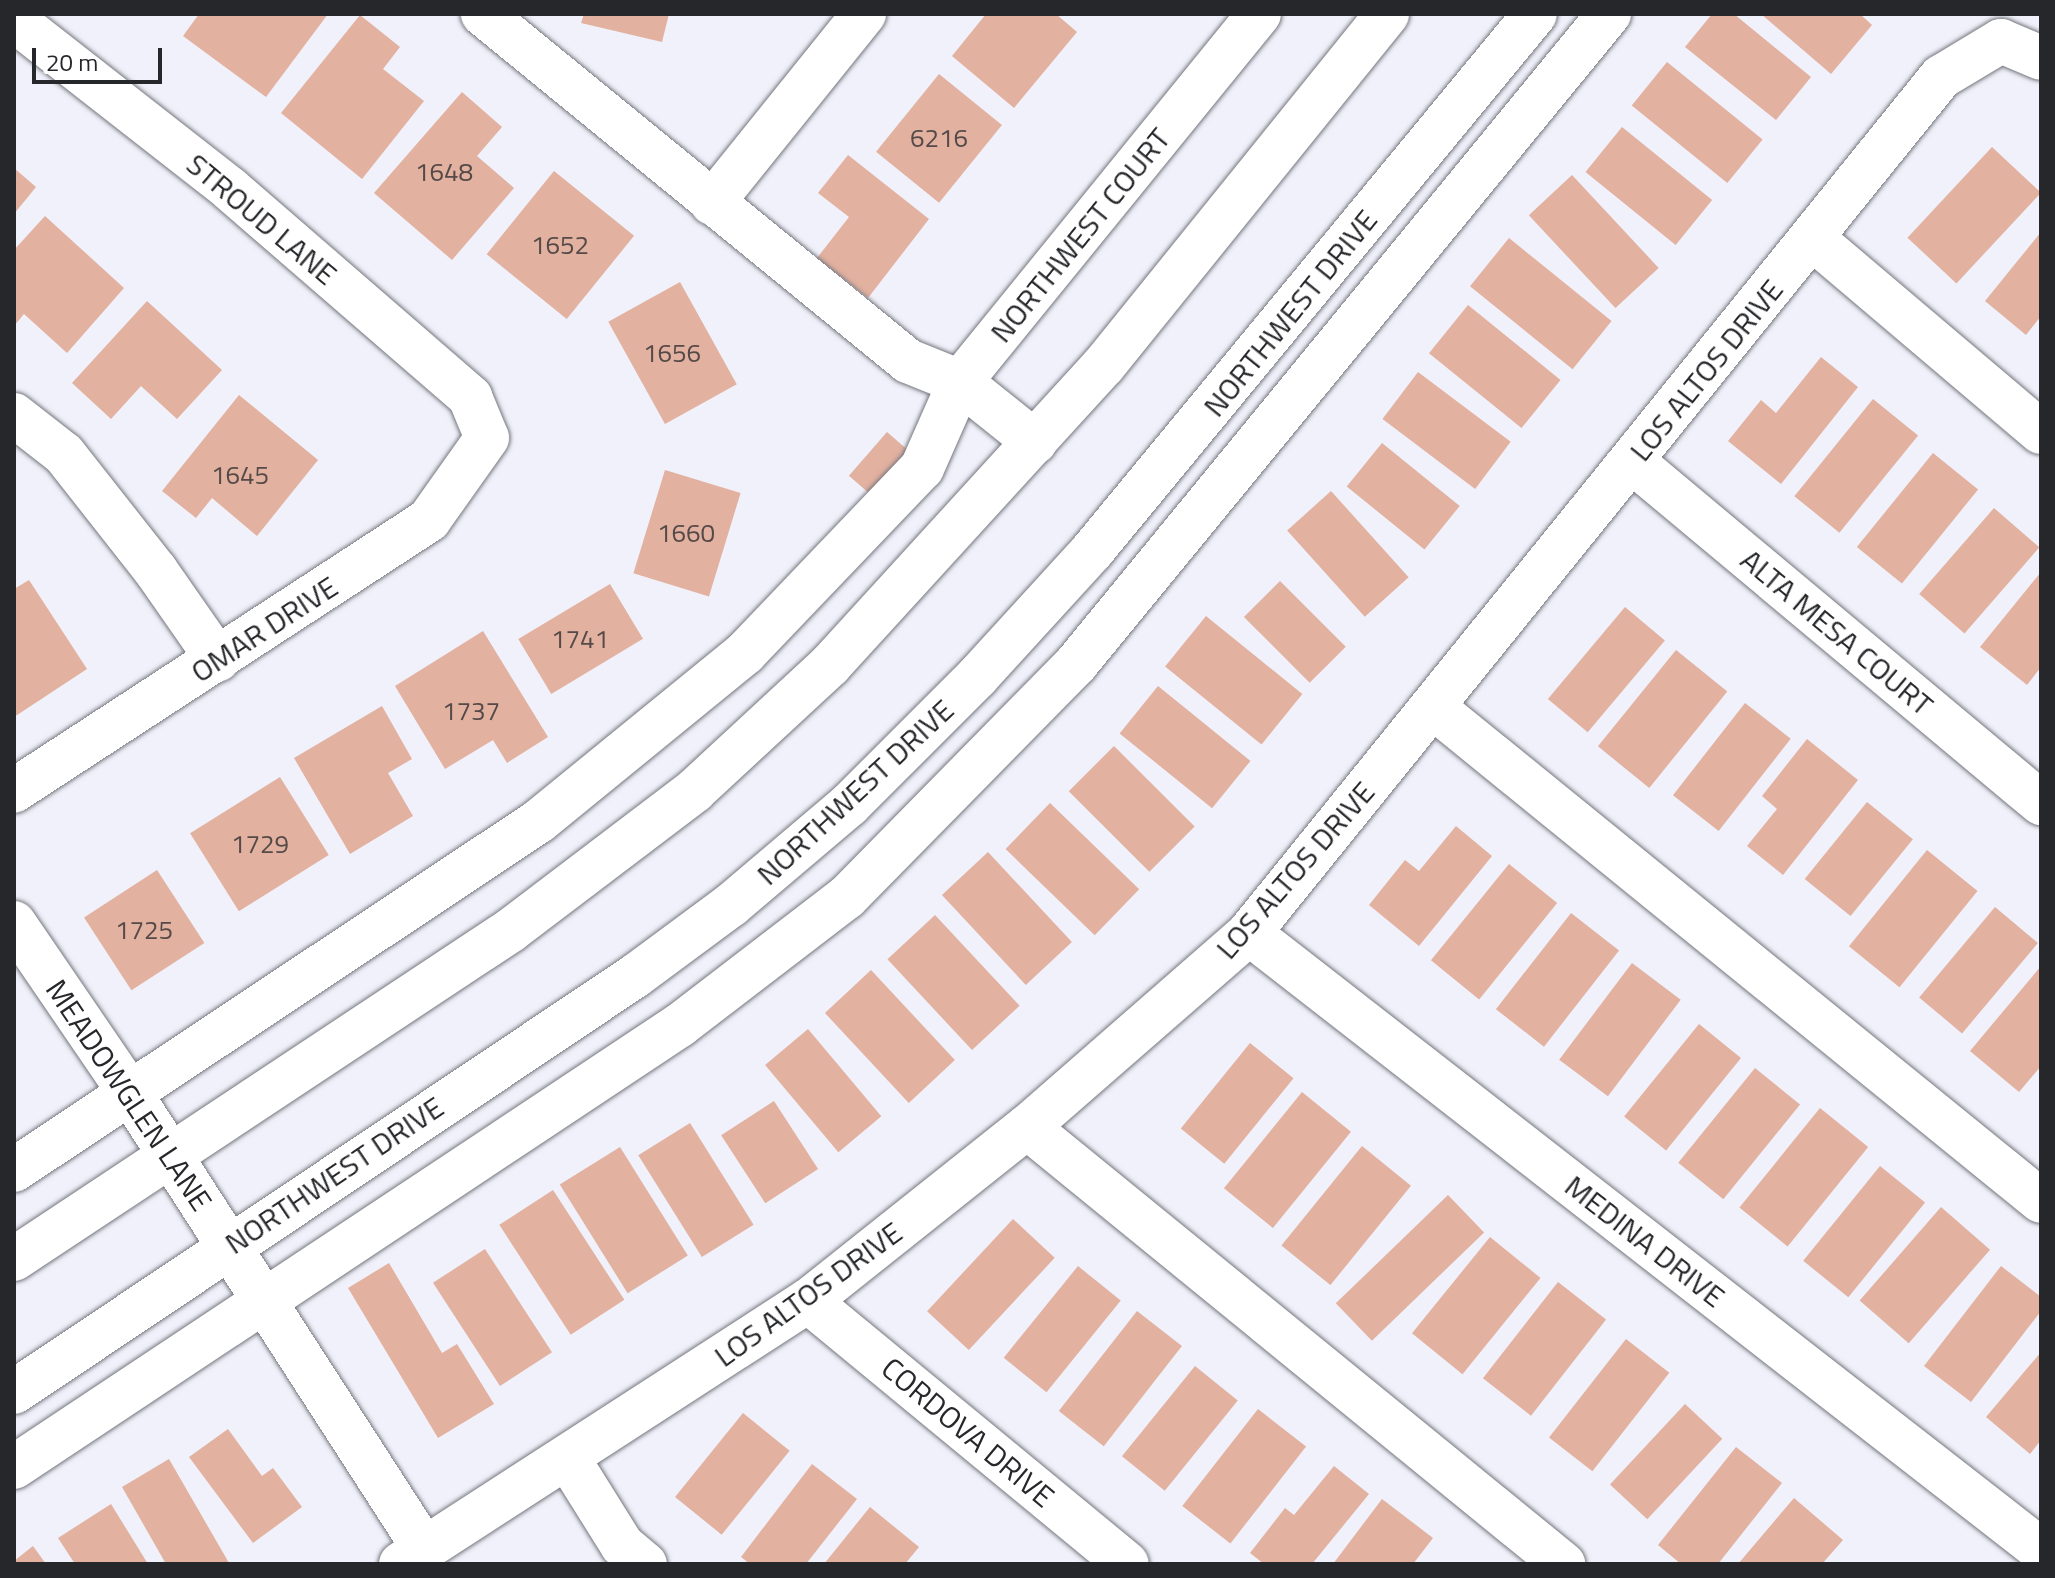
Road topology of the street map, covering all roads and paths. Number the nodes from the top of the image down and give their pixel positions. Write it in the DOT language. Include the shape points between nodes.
graph roads {
  1 [pos="483,14"];
  2 [pos="864,14"];
  3 [pos="1259,14"];
  4 [pos="1387,14"];
  5 [pos="1535,14"];
  6 [pos="1609,14"];
  7 [pos="14,20"];
  8 [pos="2041,58"];
  9 [pos="712,203"];
  10 [pos="1812,238"];
  11 [pos="960,382"];
  12 [pos="14,415"];
  13 [pos="2041,432"];
  14 [pos="487,438"];
  15 [pos="1035,442"];
  16 [pos="1633,462"];
  17 [pos="218,660"];
  18 [pos="1433,707"];
  19 [pos="14,791"];
  20 [pos="2041,803"];
  21 [pos="14,923"];
  22 [pos="1249,933"];
  23 [pos="128,1090"];
  24 [pos="1027,1127"];
  25 [pos="172,1158"];
  26 [pos="14,1170"];
  27 [pos="2041,1201"];
  28 [pos="228,1246"];
  29 [pos="14,1259"];
  30 [pos="808,1301"];
  31 [pos="265,1302"];
  32 [pos="14,1392"];
  33 [pos="567,1457"];
  34 [pos="14,1467"];
  35 [pos="2041,1550"];
  36 [pos="413,1557"];
  37 [pos="645,1564"];
  38 [pos="1127,1564"];
  39 [pos="1563,1564"];
  1 -- 9 [label="street"];
  2 -- 9 [label="street"];
  3 -- 11 [label="street, NORTHWEST COURT"];
  4 -- 15 [label="street" via="1104,365"];
  5 -- 28 [label="street, NORTHWEST DRIVE" via="1122,517 977,677 849,805 731,905 635,976"];
  6 -- 31 [label="street" via="1076,664 847,897 680,1025"];
  7 -- 14 [label="street, STROUD LANE" via="230,189 470,397"];
  8 -- 10 [label="street, LOS ALTOS DRIVE" via="2001,41 1941,77"];
  9 -- 11 [label="street" via="908,361"];
  10 -- 13 [label="street"];
  10 -- 16 [label="street, LOS ALTOS DRIVE"];
  11 -- 15 [label="street"];
  11 -- 23 [label="street, NORTHWEST COURT" via="922,468 745,653 539,821"];
  12 -- 17 [label="street" via="64,454"];
  14 -- 17 [label="street, OMAR DRIVE" via="429,520"];
  15 -- 25 [label="street" via="830,665 694,791 511,930"];
  16 -- 18 [label="street, LOS ALTOS DRIVE"];
  16 -- 20 [label="street, ALTA MESA COURT"];
  17 -- 19 [label="street, OMAR DRIVE"];
  18 -- 22 [label="street, LOS ALTOS DRIVE"];
  18 -- 27 [label="street"];
  21 -- 23 [label="street, MEADOWGLEN LANE"];
  22 -- 24 [label="street, LOS ALTOS DRIVE"];
  22 -- 35 [label="street, MEDINA DRIVE"];
  23 -- 25 [label="street, MEADOWGLEN LANE"];
  23 -- 26 [label="street, NORTHWEST COURT"];
  24 -- 30 [label="street, LOS ALTOS DRIVE"];
  24 -- 39 [label="street"];
  25 -- 28 [label="street, MEADOWGLEN LANE"];
  25 -- 29 [label="street"];
  28 -- 31 [label="street, MEADOWGLEN LANE"];
  28 -- 32 [label="street, NORTHWEST DRIVE"];
  30 -- 33 [label="street, LOS ALTOS DRIVE"];
  30 -- 38 [label="street, CORDOVA DRIVE"];
  31 -- 34 [label="street"];
  31 -- 36 [label="street, MEADOWGLEN LANE"];
  33 -- 36 [label="street, LOS ALTOS DRIVE"];
  33 -- 37 [label="street" via="622,1545"];
}
